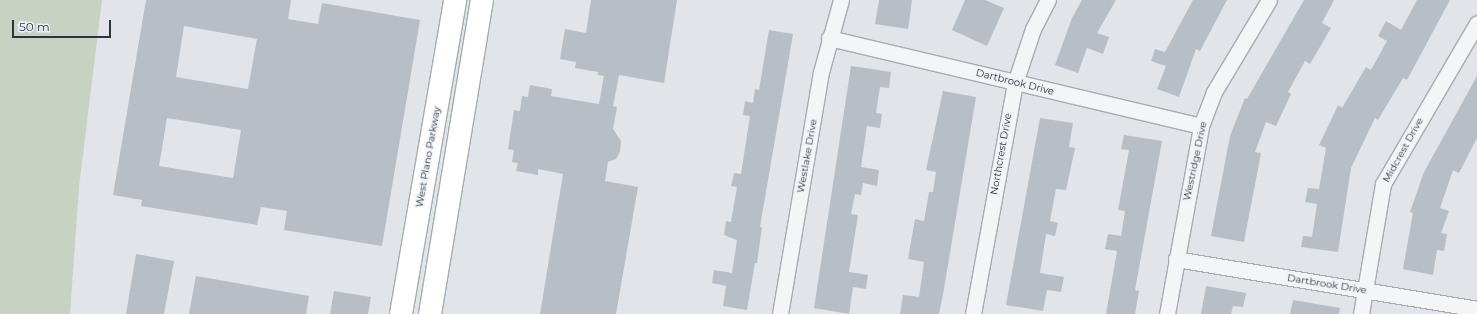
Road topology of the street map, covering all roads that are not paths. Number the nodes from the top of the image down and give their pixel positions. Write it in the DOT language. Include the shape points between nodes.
graph roads {
  1 [pos="455,0"];
  2 [pos="482,0"];
  3 [pos="841,0"];
  4 [pos="1048,0"];
  5 [pos="1269,0"];
  6 [pos="1477,23"];
  7 [pos="829,38"];
  8 [pos="443,71"];
  9 [pos="470,71"];
  10 [pos="1015,83"];
  11 [pos="1201,126"];
  12 [pos="1176,259"];
  13 [pos="1364,290"];
  14 [pos="1477,309"];
  15 [pos="401,314"];
  16 [pos="430,314"];
  17 [pos="780,314"];
  18 [pos="973,314"];
  19 [pos="1167,314"];
  20 [pos="1361,314"];
  1 -- 8 [label="main road, West Plano Parkway"];
  2 -- 9 [label="main road"];
  3 -- 7 [label="street, Westlake Drive"];
  4 -- 10 [label="street, Northcrest Drive" via="1033,29"];
  5 -- 11 [label="street, Westridge Drive" via="1214,92"];
  6 -- 13 [label="street, Midcrest Drive" via="1383,184"];
  7 -- 10 [label="street, Dartbrook Drive"];
  7 -- 17 [label="street, Westlake Drive"];
  8 -- 9 [label="main road"];
  8 -- 15 [label="main road, West Plano Parkway"];
  9 -- 16 [label="main road"];
  10 -- 11 [label="street, Dartbrook Drive"];
  10 -- 18 [label="street, Northcrest Drive"];
  11 -- 12 [label="street, Westridge Drive"];
  12 -- 13 [label="street, Dartbrook Drive"];
  12 -- 19 [label="street, Westridge Drive"];
  13 -- 14 [label="street, Dartbrook Drive"];
  13 -- 20 [label="street, Midcrest Drive"];
}
